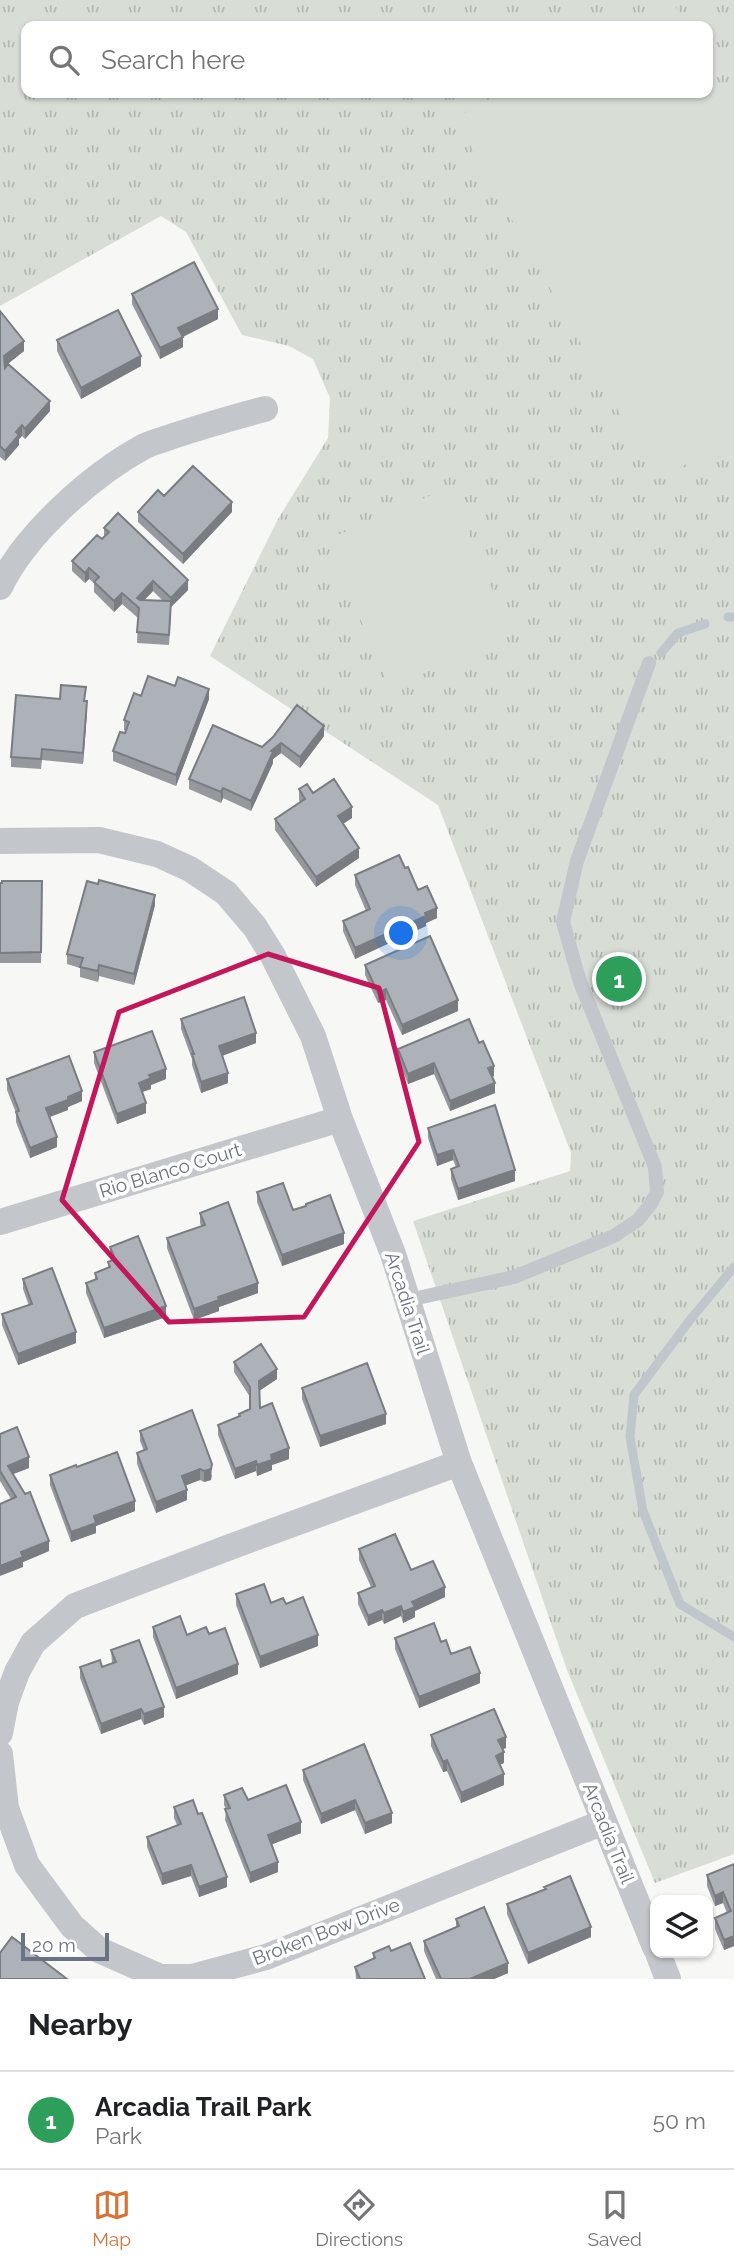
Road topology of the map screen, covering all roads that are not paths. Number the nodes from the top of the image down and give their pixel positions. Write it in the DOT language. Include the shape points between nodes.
graph roads {
  1 [pos="265,408"];
  2 [pos="0,587"];
  3 [pos="649,663"];
  4 [pos="0,841"];
  5 [pos="341,1119"];
  6 [pos="0,1222"];
  7 [pos="408,1300"];
  8 [pos="459,1463"];
  9 [pos="0,1733"];
  10 [pos="0,1754"];
  11 [pos="604,1822"];
  12 [pos="650,1935"];
  13 [pos="660,1958"];
  14 [pos="668,1979"];
  1 -- 2 [label="street" via="145,446 103,472 37,530"];
  3 -- 7 [label="lane" via="577,861 563,922 580,982 655,1167 657,1192 638,1220 606,1239 514,1277"];
  4 -- 5 [label="street, Arcadia Trail" via="99,840 157,854 226,893 256,927 279,967 313,1036"];
  5 -- 6 [label="street, Rio Blanco Court"];
  5 -- 7 [label="street, Arcadia Trail"];
  7 -- 8 [label="street, Arcadia Trail"];
  8 -- 9 [label="street" via="75,1606 33,1643 6,1702"];
  8 -- 11 [label="street, Arcadia Trail"];
  10 -- 11 [label="street, Broken Bow Drive" via="6,1808 27,1866 72,1926 99,1950 160,1977 192,1977 266,1957"];
  11 -- 12 [label="street, Arcadia Trail"];
  13 -- 14 [label="street"];
}
